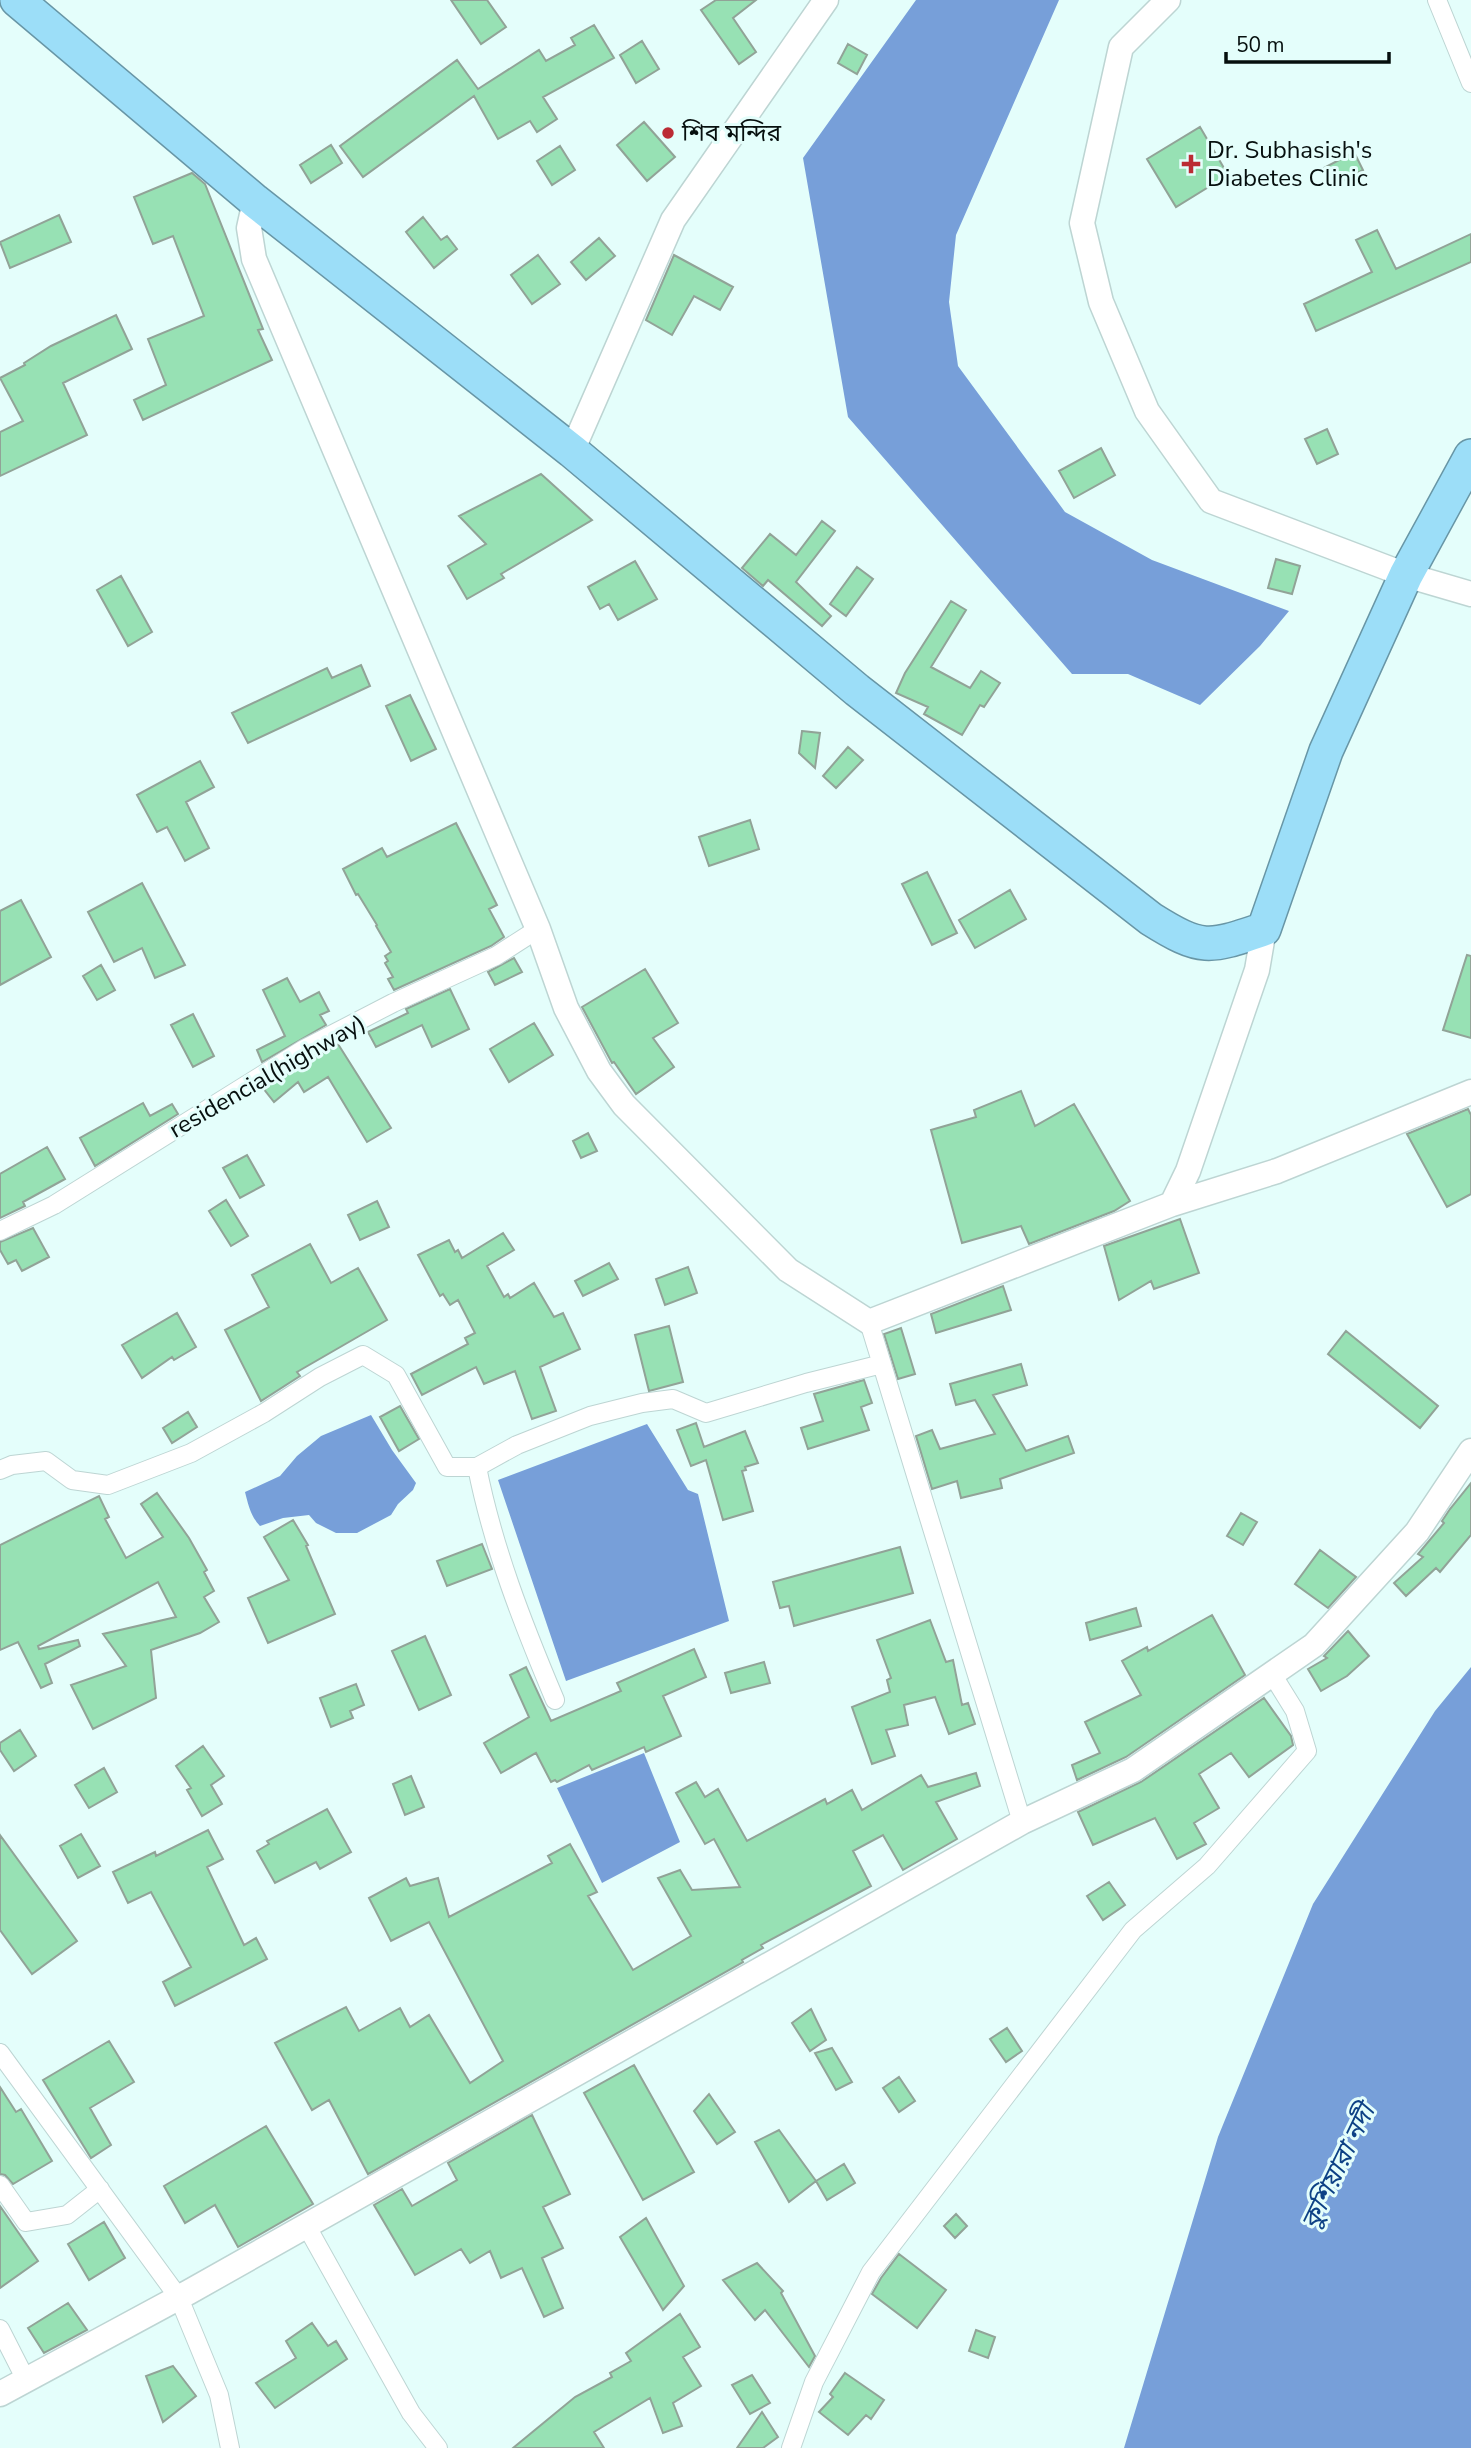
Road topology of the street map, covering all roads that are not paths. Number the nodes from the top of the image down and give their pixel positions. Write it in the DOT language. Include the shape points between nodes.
graph roads {
  1 [pos="17,0"];
  2 [pos="826,0"];
  3 [pos="1168,0"];
  4 [pos="1437,0"];
  5 [pos="1471,83"];
  6 [pos="255,201"];
  7 [pos="572,451"];
  8 [pos="1471,456"];
  9 [pos="1406,575"];
  10 [pos="1471,593"];
  11 [pos="538,929"];
  12 [pos="1264,929"];
  13 [pos="1471,1092"];
  14 [pos="1172,1204"];
  15 [pos="0,1231"];
  16 [pos="869,1322"];
  17 [pos="882,1364"];
  18 [pos="1471,1451"];
  19 [pos="477,1467"];
  20 [pos="0,1470"];
  21 [pos="1272,1674"];
  22 [pos="555,1700"];
  23 [pos="1022,1822"];
  24 [pos="0,2053"];
  25 [pos="0,2185"];
  26 [pos="100,2189"];
  27 [pos="306,2225"];
  28 [pos="179,2298"];
  29 [pos="0,2329"];
  30 [pos="26,2380"];
  31 [pos="0,2393"];
  32 [pos="230,2448"];
  33 [pos="438,2448"];
  34 [pos="791,2448"];
  1 -- 6 [label="highway"];
  2 -- 7 [label="street" via="674,220"];
  3 -- 9 [label="street" via="1121,47 1115,74 1082,223 1101,302 1147,411 1211,501"];
  4 -- 5 [label="street"];
  6 -- 7 [label="highway"];
  6 -- 11 [label="street" via="249,228 254,259"];
  7 -- 12 [label="highway" via="857,690 1151,919 1202,944 1220,944"];
  8 -- 9 [label="highway"];
  9 -- 10 [label="street"];
  9 -- 12 [label="highway" via="1326,751"];
  11 -- 15 [label="street, residencial(highway)" via="496,956 304,1049 54,1205"];
  11 -- 16 [label="street" via="566,1008 599,1071 624,1105 788,1270"];
  12 -- 14 [label="street" via="1257,970 1188,1171"];
  13 -- 14 [label="street" via="1277,1171"];
  14 -- 16 [label="street"];
  16 -- 17 [label="street"];
  17 -- 19 [label="street" via="706,1413 673,1398 590,1416 517,1445"];
  17 -- 23 [label="street"];
  18 -- 21 [label="street" via="1417,1532 1314,1645"];
  19 -- 20 [label="street" via="447,1467 397,1375 363,1355 191,1453 108,1485 72,1480 46,1461"];
  19 -- 22 [label="street" via="486,1517"];
  21 -- 23 [label="street" via="1133,1770"];
  21 -- 34 [label="street" via="1295,1711 1307,1751 1207,1866 1133,1930 871,2272 814,2382"];
  23 -- 27 [label="street"];
  24 -- 26 [label="street"];
  25 -- 26 [label="street" via="26,2222 67,2215"];
  26 -- 28 [label="street"];
  27 -- 28 [label="street"];
  27 -- 33 [label="street" via="411,2413"];
  28 -- 30 [label="street"];
  28 -- 32 [label="street" via="219,2395"];
  29 -- 30 [label="street"];
  30 -- 31 [label="street"];
}
